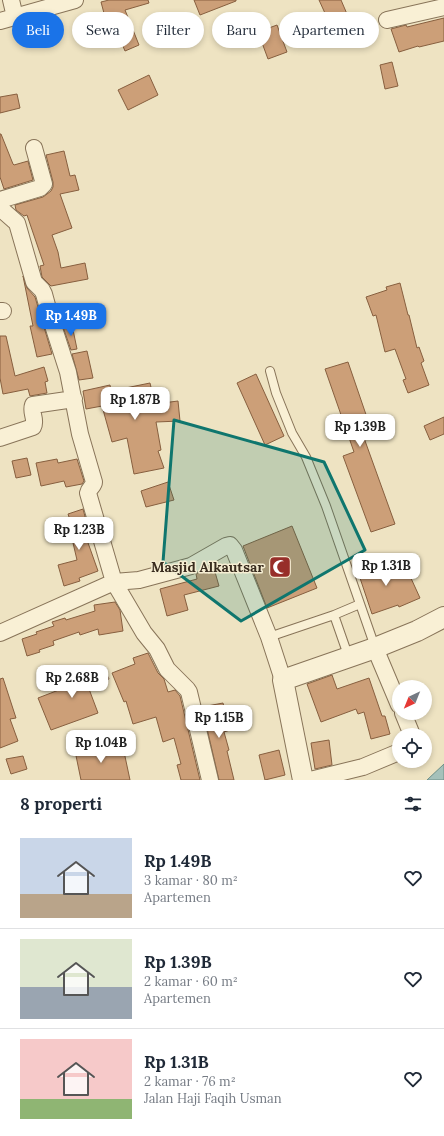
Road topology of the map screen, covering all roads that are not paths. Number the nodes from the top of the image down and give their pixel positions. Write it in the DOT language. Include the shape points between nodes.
graph roads {
  1 [pos="11,0"];
  2 [pos="75,0"];
  3 [pos="444,7"];
  4 [pos="8,19"];
  5 [pos="388,20"];
  6 [pos="34,148"];
  7 [pos="0,200"];
  8 [pos="0,208"];
  9 [pos="270,371"];
  10 [pos="74,399"];
  11 [pos="0,438"];
  12 [pos="114,582"];
  13 [pos="360,604"];
  14 [pos="334,615"];
  15 [pos="444,617"];
  16 [pos="0,633"];
  17 [pos="269,638"];
  18 [pos="375,648"];
  19 [pos="349,658"];
  20 [pos="283,680"];
  21 [pos="392,688"];
  22 [pos="392,755"];
  23 [pos="210,780"];
  24 [pos="303,780"];
  25 [pos="310,780"];
  1 -- 4 [label="street"];
  2 -- 4 [label="street"];
  3 -- 5 [label="street"];
  6 -- 7 [label="street" via="44,184 40,188"];
  8 -- 10 [label="street" via="15,220 19,227 34,282 44,294"];
  9 -- 13 [label="lane" via="292,433 306,457 326,506"];
  10 -- 11 [label="street" via="33,405 33,428"];
  10 -- 12 [label="street" via="94,482 88,493"];
  12 -- 16 [label="street"];
  12 -- 17 [label="street" via="139,580 191,566 230,545"];
  12 -- 23 [label="street" via="167,669 189,692"];
  13 -- 14 [label="lane"];
  13 -- 18 [label="lane"];
  14 -- 17 [label="lane"];
  14 -- 19 [label="lane"];
  15 -- 18 [label="street"];
  17 -- 20 [label="street"];
  18 -- 19 [label="street"];
  18 -- 21 [label="street"];
  19 -- 20 [label="street"];
  20 -- 24 [label="street"];
  22 -- 25 [label="street" via="363,767"];
}
